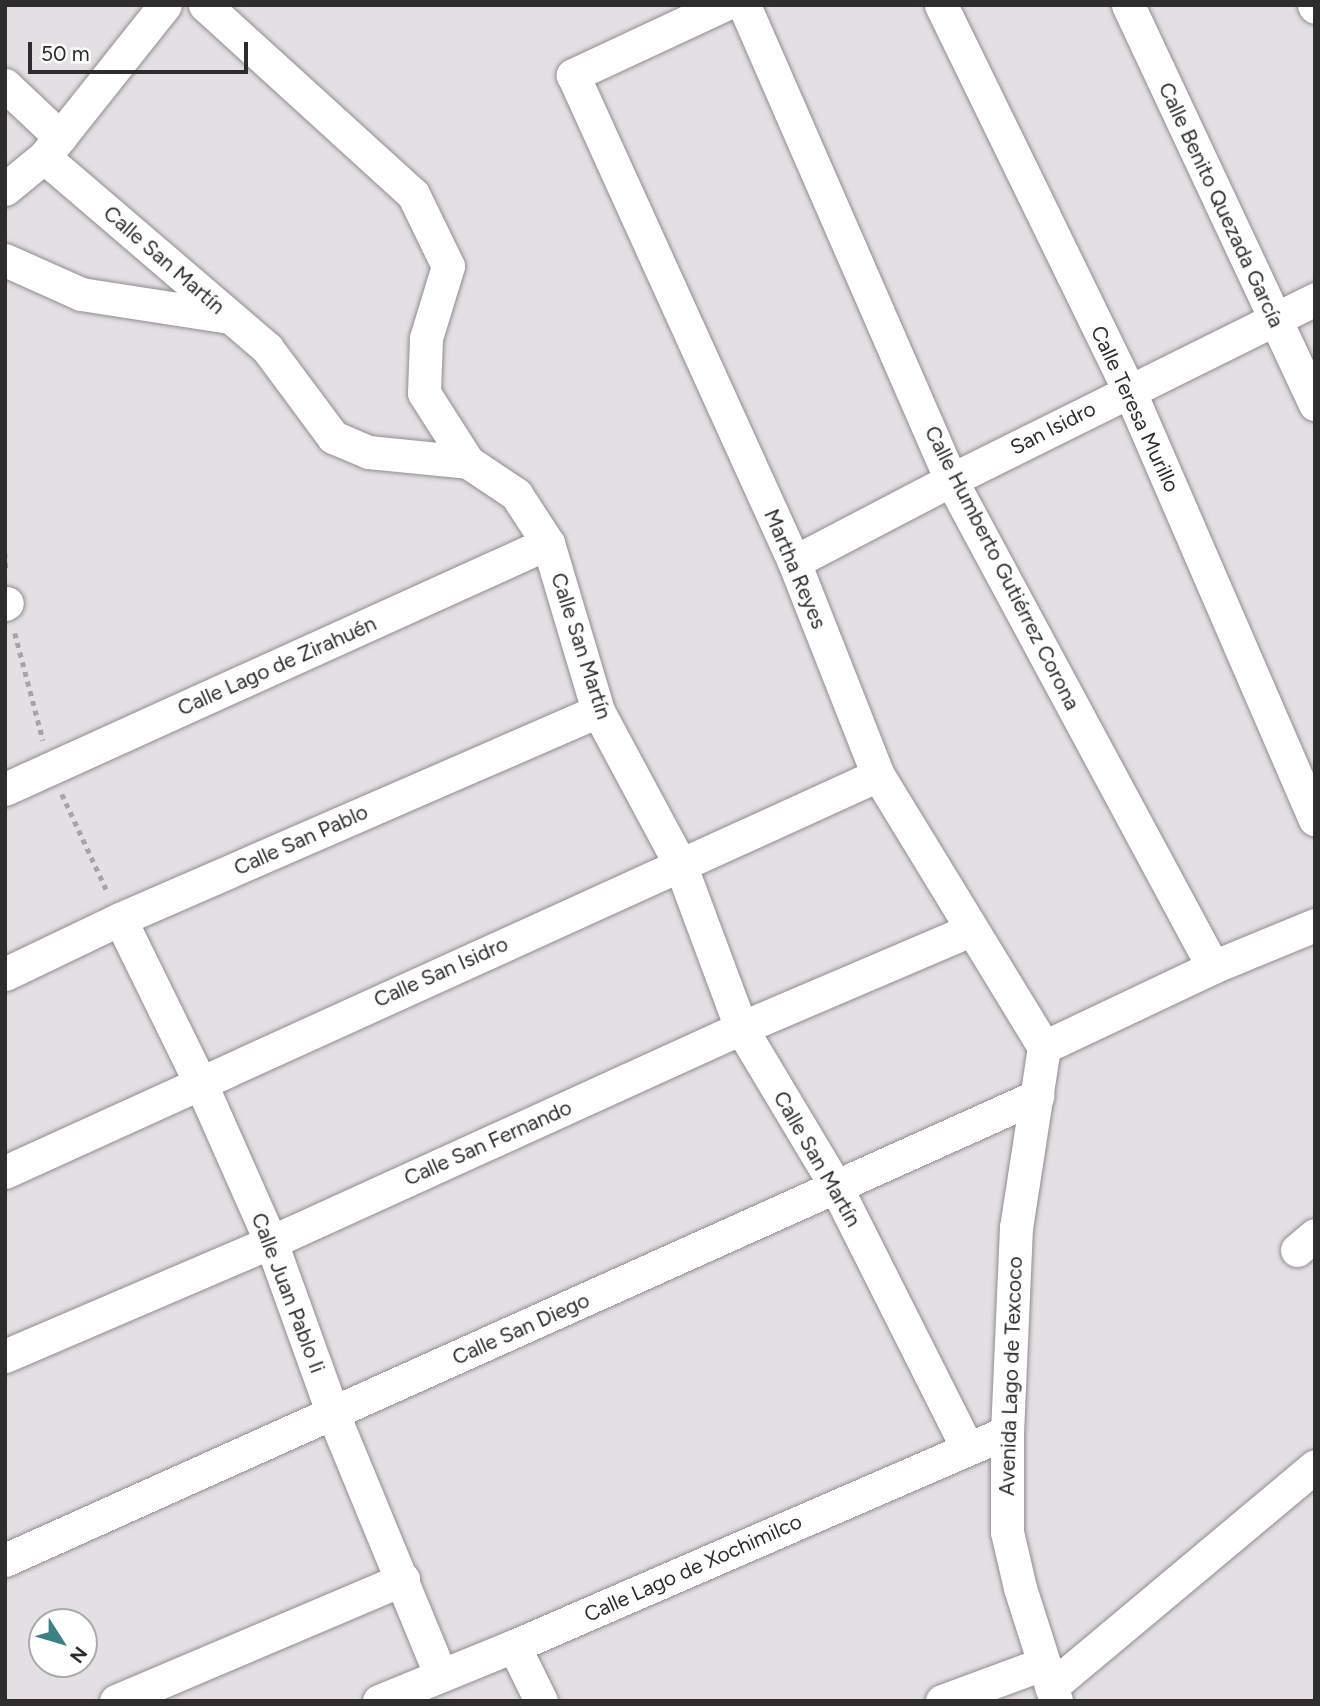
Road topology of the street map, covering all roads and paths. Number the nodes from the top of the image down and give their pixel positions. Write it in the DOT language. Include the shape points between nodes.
graph roads {
  1 [pos="165,5"];
  2 [pos="205,5"];
  3 [pos="723,5"];
  4 [pos="744,5"];
  5 [pos="941,5"];
  6 [pos="1128,5"];
  7 [pos="5,85"];
  8 [pos="52,147"];
  9 [pos="5,189"];
  10 [pos="5,260"];
  11 [pos="1315,299"];
  12 [pos="229,317"];
  13 [pos="1273,320"];
  14 [pos="1129,390"];
  15 [pos="1315,404"];
  16 [pos="468,462"];
  17 [pos="951,480"];
  18 [pos="548,542"];
  19 [pos="794,562"];
  20 [pos="598,711"];
  21 [pos="878,775"];
  22 [pos="5,789"];
  23 [pos="1315,819"];
  24 [pos="680,864"];
  25 [pos="120,919"];
  26 [pos="1315,925"];
  27 [pos="971,930"];
  28 [pos="1213,967"];
  29 [pos="5,974"];
  30 [pos="741,1028"];
  31 [pos="1044,1047"];
  32 [pos="200,1082"];
  33 [pos="1037,1096"];
  34 [pos="5,1172"];
  35 [pos="836,1187"];
  36 [pos="271,1242"];
  37 [pos="5,1356"];
  38 [pos="332,1413"];
  39 [pos="1007,1432"];
  40 [pos="968,1448"];
  41 [pos="1315,1466"];
  42 [pos="5,1560"];
  43 [pos="403,1579"];
  44 [pos="514,1646"];
  45 [pos="440,1673"];
  46 [pos="1050,1684"];
  47 [pos="116,1701"];
  48 [pos="379,1701"];
  49 [pos="541,1701"];
  50 [pos="942,1701"];
  1 -- 8 [label="street"];
  2 -- 16 [label="street" via="413,194 448,266 426,338 424,393"];
  3 -- 19 [label="street, Martha Reyes" via="573,75"];
  4 -- 17 [label="street, Calle Humberto Gutiérrez Corona"];
  5 -- 14 [label="street, Calle Teresa Murillo"];
  6 -- 13 [label="street, Calle Benito Quezada García"];
  7 -- 8 [label="street, Calle San Martín"];
  8 -- 9 [label="street"];
  8 -- 12 [label="street, Calle San Martín"];
  10 -- 12 [label="street" via="81,294"];
  11 -- 13 [label="street, San Isidro"];
  12 -- 16 [label="street, Calle San Martín" via="267,348 334,437 368,452"];
  13 -- 14 [label="street, San Isidro"];
  13 -- 15 [label="street, Calle Benito Quezada García"];
  14 -- 17 [label="street, San Isidro"];
  14 -- 23 [label="street, Calle Teresa Murillo"];
  16 -- 18 [label="street, Calle San Martín" via="516,494"];
  17 -- 19 [label="street, San Isidro"];
  17 -- 28 [label="street, Calle Humberto Gutiérrez Corona"];
  18 -- 20 [label="street, Calle San Martín"];
  18 -- 22 [label="street, Calle Lago de Zirahuén"];
  19 -- 21 [label="street, Martha Reyes"];
  20 -- 24 [label="street, Calle San Martín"];
  20 -- 25 [label="street, Calle San Pablo"];
  21 -- 24 [label="street, Calle San Isidro"];
  21 -- 27 [label="street, Martha Reyes"];
  24 -- 30 [label="street, Calle San Martín"];
  24 -- 32 [label="street, Calle San Isidro"];
  25 -- 29 [label="street, Calle San Pablo"];
  25 -- 32 [label="street, Calle Juan Pablo Ii"];
  26 -- 28 [label="street"];
  27 -- 30 [label="street, Calle San Fernando"];
  27 -- 31 [label="street, Martha Reyes"];
  28 -- 31 [label="street"];
  30 -- 35 [label="street, Calle San Martín"];
  30 -- 36 [label="street, Calle San Fernando"];
  31 -- 33 [label="street, Avenida Lago de Texcoco"];
  32 -- 34 [label="street, Calle San Isidro"];
  32 -- 36 [label="street, Calle Juan Pablo Ii"];
  33 -- 35 [label="street, Calle San Diego"];
  33 -- 39 [label="street, Avenida Lago de Texcoco" via="1016,1227"];
  35 -- 38 [label="street, Calle San Diego"];
  35 -- 40 [label="street, Calle San Martín"];
  36 -- 37 [label="street, Calle San Fernando"];
  36 -- 38 [label="street, Calle Juan Pablo Ii"];
  38 -- 42 [label="street, Calle San Diego"];
  38 -- 43 [label="street, Calle Juan Pablo Ii"];
  39 -- 40 [label="street, Calle Lago de Xochimilco"];
  39 -- 46 [label="street, Avenida Lago de Texcoco" via="1007,1532"];
  40 -- 44 [label="street, Calle Lago de Xochimilco"];
  41 -- 46 [label="street"];
  43 -- 45 [label="street, Calle Juan Pablo Ii"];
  43 -- 47 [label="street"];
  44 -- 45 [label="street, Calle Lago de Xochimilco"];
  44 -- 49 [label="street"];
  45 -- 48 [label="street, Calle Lago de Xochimilco"];
  46 -- 50 [label="street"];
}
